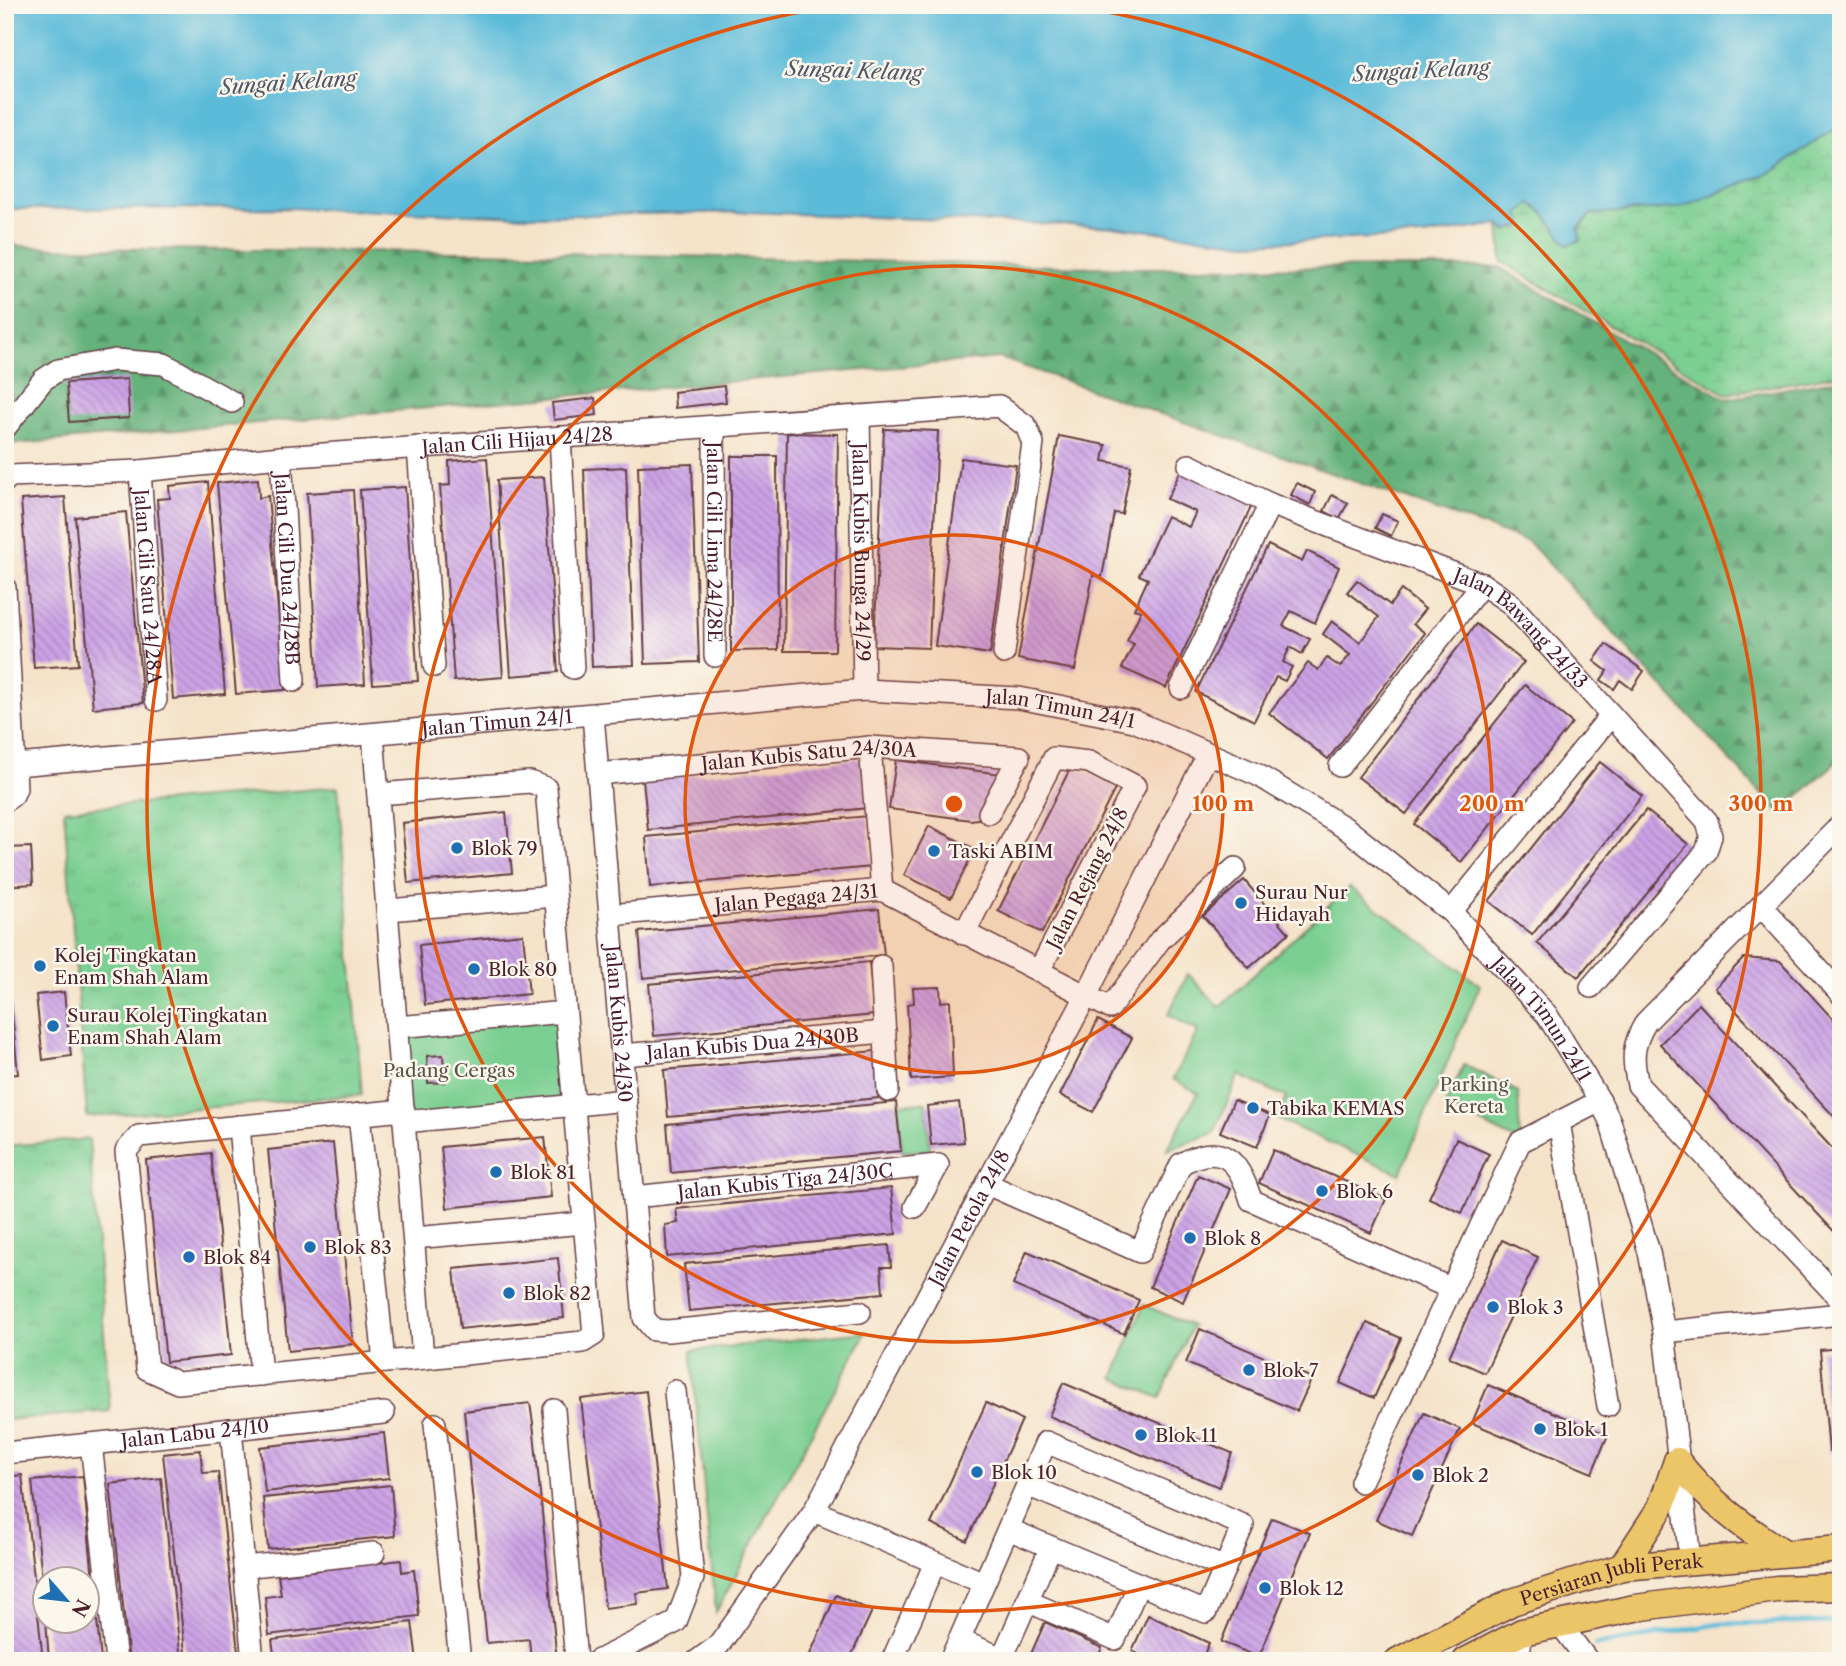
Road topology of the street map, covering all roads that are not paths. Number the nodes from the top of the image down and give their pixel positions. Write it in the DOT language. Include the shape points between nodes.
graph roads {
  1 [pos="232,402"];
  2 [pos="859,416"];
  3 [pos="715,426"];
  4 [pos="5,428"];
  5 [pos="560,437"];
  6 [pos="418,447"];
  7 [pos="281,457"];
  8 [pos="1189,465"];
  9 [pos="7,471"];
  10 [pos="140,471"];
  11 [pos="1270,504"];
  12 [pos="1482,584"];
  13 [pos="5,587"];
  14 [pos="1004,653"];
  15 [pos="715,656"];
  16 [pos="434,666"];
  17 [pos="573,668"];
  18 [pos="294,681"];
  19 [pos="1181,688"];
  20 [pos="864,690"];
  21 [pos="156,700"];
  22 [pos="593,715"];
  23 [pos="1611,715"];
  24 [pos="373,734"];
  25 [pos="870,747"];
  26 [pos="1208,754"];
  27 [pos="11,766"];
  28 [pos="1340,766"];
  29 [pos="597,774"];
  30 [pos="378,794"];
  31 [pos="5,800"];
  32 [pos="989,813"];
  33 [pos="1841,825"];
  34 [pos="1235,868"];
  35 [pos="882,890"];
  36 [pos="555,896"];
  37 [pos="1761,906"];
  38 [pos="387,910"];
  39 [pos="1451,912"];
  40 [pos="610,915"];
  41 [pos="964,933"];
  42 [pos="881,966"];
  43 [pos="1039,971"];
  44 [pos="1591,986"];
  45 [pos="1841,994"];
  46 [pos="1086,996"];
  47 [pos="565,1012"];
  48 [pos="397,1027"];
  49 [pos="885,1032"];
  50 [pos="622,1055"];
  51 [pos="888,1091"];
  52 [pos="626,1100"];
  53 [pos="1600,1101"];
  54 [pos="574,1105"];
  55 [pos="359,1114"];
  56 [pos="404,1116"];
  57 [pos="1559,1122"];
  58 [pos="239,1126"];
  59 [pos="987,1184"];
  60 [pos="634,1197"];
  61 [pos="915,1207"];
  62 [pos="584,1223"];
  63 [pos="414,1238"];
  64 [pos="1452,1289"];
  65 [pos="1841,1300"];
  66 [pos="860,1312"];
  67 [pos="1841,1314"];
  68 [pos="1664,1332"];
  69 [pos="424,1358"];
  70 [pos="384,1362"];
  71 [pos="261,1375"];
  72 [pos="675,1391"];
  73 [pos="1608,1406"];
  74 [pos="554,1410"];
  75 [pos="384,1413"];
  76 [pos="435,1424"];
  77 [pos="231,1429"];
  78 [pos="92,1444"];
  79 [pos="5,1453"];
  80 [pos="1677,1461"];
  81 [pos="1361,1482"];
  82 [pos="1027,1485"];
  83 [pos="814,1511"];
  84 [pos="1008,1529"];
  85 [pos="1051,1547"];
  86 [pos="1841,1549"];
  87 [pos="1783,1552"];
  88 [pos="374,1553"];
  89 [pos="1690,1560"];
  90 [pos="935,1563"];
  91 [pos="244,1567"];
  92 [pos="1622,1567"];
  93 [pos="1224,1568"];
  94 [pos="984,1583"];
  95 [pos="1139,1584"];
  96 [pos="1841,1587"];
  97 [pos="1777,1589"];
  98 [pos="1027,1601"];
  99 [pos="1560,1624"];
  100 [pos="1522,1632"];
  101 [pos="959,1640"];
  102 [pos="116,1661"];
  103 [pos="253,1661"];
  104 [pos="460,1661"];
  105 [pos="576,1661"];
  106 [pos="597,1661"];
  107 [pos="697,1661"];
  108 [pos="892,1661"];
  109 [pos="950,1661"];
  110 [pos="1398,1661"];
  111 [pos="1466,1661"];
  112 [pos="1518,1661"];
  113 [pos="1588,1661"];
  1 -- 4 [label="street" via="164,364 114,360 58,370 43,380"];
  2 -- 3 [label="street, Jalan Cili Hijau 24/28"];
  2 -- 14 [label="street, Jalan Cili Hijau 24/28" via="999,406 1026,426 1033,443"];
  2 -- 20 [label="street, Jalan Kubis Bunga 24/29"];
  3 -- 5 [label="street, Jalan Cili Hijau 24/28"];
  3 -- 15 [label="street, Jalan Cili Lima 24/28E"];
  5 -- 6 [label="street, Jalan Cili Hijau 24/28"];
  5 -- 17 [label="street"];
  6 -- 7 [label="street, Jalan Cili Hijau 24/28"];
  6 -- 16 [label="street"];
  7 -- 10 [label="street, Jalan Cili Hijau 24/28"];
  7 -- 18 [label="street, Jalan Cili Dua 24/28B"];
  8 -- 11 [label="street, Jalan Bawang 24/33"];
  9 -- 10 [label="street, Jalan Cili Hijau 24/28"];
  10 -- 21 [label="street, Jalan Cili Satu 24/28A"];
  11 -- 12 [label="street, Jalan Bawang 24/33"];
  11 -- 19 [label="street"];
  12 -- 23 [label="street, Jalan Bawang 24/33" via="1510,603"];
  12 -- 28 [label="street"];
  13 -- 27 [label="street"];
  20 -- 22 [label="street, Jalan Timun 24/1"];
  20 -- 26 [label="street, Jalan Timun 24/1" via="1019,698 1134,721"];
  22 -- 24 [label="street, Jalan Timun 24/1"];
  22 -- 29 [label="street, Jalan Kubis 24/30"];
  23 -- 39 [label="street"];
  23 -- 44 [label="street, Jalan Bawang 24/33" via="1707,821 1711,836 1706,852"];
  24 -- 27 [label="street, Jalan Timun 24/1"];
  24 -- 30 [label="street"];
  25 -- 29 [label="street, Jalan Kubis Satu 24/30A"];
  25 -- 32 [label="street, Jalan Kubis Satu 24/30A" via="1018,757"];
  25 -- 35 [label="street"];
  26 -- 39 [label="street, Jalan Timun 24/1" via="1258,775 1347,829"];
  26 -- 46 [label="street, Jalan Petola 24/8"];
  27 -- 31 [label="street" via="16,788"];
  29 -- 40 [label="street, Jalan Kubis 24/30"];
  30 -- 36 [label="street" via="530,782 546,788"];
  30 -- 38 [label="street"];
  33 -- 37 [label="street"];
  34 -- 46 [label="street, Jalan Pegaga 24/31" via="1160,940 1110,1008"];
  35 -- 40 [label="street, Jalan Pegaga 24/31"];
  35 -- 41 [label="street, Jalan Pegaga 24/31"];
  36 -- 38 [label="street"];
  36 -- 47 [label="street"];
  37 -- 45 [label="street"];
  37 -- 65 [label="street" via="1646,1022 1634,1040 1632,1061 1638,1085"];
  38 -- 48 [label="street"];
  39 -- 53 [label="street, Jalan Timun 24/1" via="1547,1015"];
  40 -- 50 [label="street, Jalan Kubis 24/30"];
  41 -- 43 [label="street, Jalan Pegaga 24/31"];
  41 -- 43 [label="street, Jalan Rejang 24/8" via="1054,758 1089,762 1135,786"];
  42 -- 49 [label="street"];
  43 -- 46 [label="street, Jalan Pegaga 24/31"];
  46 -- 59 [label="street, Jalan Petola 24/8"];
  47 -- 48 [label="street"];
  47 -- 54 [label="street"];
  48 -- 56 [label="street"];
  49 -- 50 [label="street, Jalan Kubis Dua 24/30B"];
  49 -- 51 [label="street"];
  50 -- 52 [label="street, Jalan Kubis 24/30"];
  52 -- 54 [label="street"];
  52 -- 60 [label="street, Jalan Kubis 24/30"];
  53 -- 57 [label="street"];
  53 -- 68 [label="street, Jalan Timun 24/1" via="1649,1252"];
  54 -- 56 [label="street"];
  54 -- 62 [label="street"];
  55 -- 56 [label="street"];
  55 -- 58 [label="street"];
  55 -- 70 [label="street"];
  56 -- 63 [label="street"];
  57 -- 64 [label="street" via="1520,1142"];
  57 -- 73 [label="street"];
  58 -- 71 [label="street"];
  58 -- 71 [label="street" via="139,1136 125,1151 148,1369 178,1383"];
  59 -- 64 [label="street" via="1140,1252 1181,1164 1213,1153 1236,1165 1251,1200"];
  59 -- 83 [label="street, Jalan Petola 24/8"];
  60 -- 61 [label="street, Jalan Kubis Tiga 24/30C" via="938,1165"];
  60 -- 66 [label="street, Jalan Kubis 24/30" via="644,1318 654,1330"];
  62 -- 63 [label="street"];
  62 -- 69 [label="street" via="594,1335 583,1342"];
  63 -- 69 [label="street"];
  64 -- 81 [label="street"];
  67 -- 68 [label="street"];
  68 -- 80 [label="street, Jalan Timun 24/1"];
  69 -- 70 [label="street"];
  70 -- 71 [label="street"];
  72 -- 106 [label="street" via="693,1578 676,1622"];
  74 -- 105 [label="street"];
  75 -- 77 [label="street, Jalan Labu 24/10"];
  76 -- 104 [label="street"];
  77 -- 78 [label="street, Jalan Labu 24/10"];
  77 -- 91 [label="street"];
  78 -- 79 [label="street, Jalan Labu 24/10"];
  78 -- 102 [label="street"];
  80 -- 87 [label="main road" via="1704,1495"];
  80 -- 89 [label="street, Jalan Timun 24/1"];
  80 -- 92 [label="main road" via="1661,1507"];
  82 -- 84 [label="street"];
  82 -- 93 [label="street"];
  82 -- 93 [label="street" via="1046,1442 1206,1509 1243,1525"];
  83 -- 90 [label="street"];
  83 -- 107 [label="street, Jalan Petola 24/8" via="719,1644"];
  84 -- 85 [label="street"];
  84 -- 94 [label="street"];
  85 -- 95 [label="street"];
  85 -- 98 [label="street"];
  86 -- 87 [label="main road, Persiaran Jubli Perak"];
  87 -- 89 [label="main road, Persiaran Jubli Perak"];
  88 -- 91 [label="street"];
  89 -- 92 [label="main road, Persiaran Jubli Perak"];
  89 -- 97 [label="main road" via="1716,1578 1759,1582"];
  90 -- 94 [label="street"];
  90 -- 108 [label="street"];
  91 -- 103 [label="street"];
  92 -- 110 [label="main road, Persiaran Jubli Perak" via="1512,1602"];
  93 -- 95 [label="street" via="1206,1612"];
  94 -- 101 [label="street"];
  95 -- 98 [label="street" via="1115,1639"];
  96 -- 97 [label="main road, Persiaran Jubli Perak"];
  97 -- 99 [label="main road, Persiaran Jubli Perak" via="1635,1608"];
  98 -- 101 [label="street" via="1002,1658"];
  99 -- 100 [label="main road, Persiaran Jubli Perak"];
  99 -- 113 [label="street"];
  100 -- 111 [label="main road, Persiaran Jubli Perak"];
  100 -- 112 [label="street"];
  101 -- 109 [label="street"];
}
